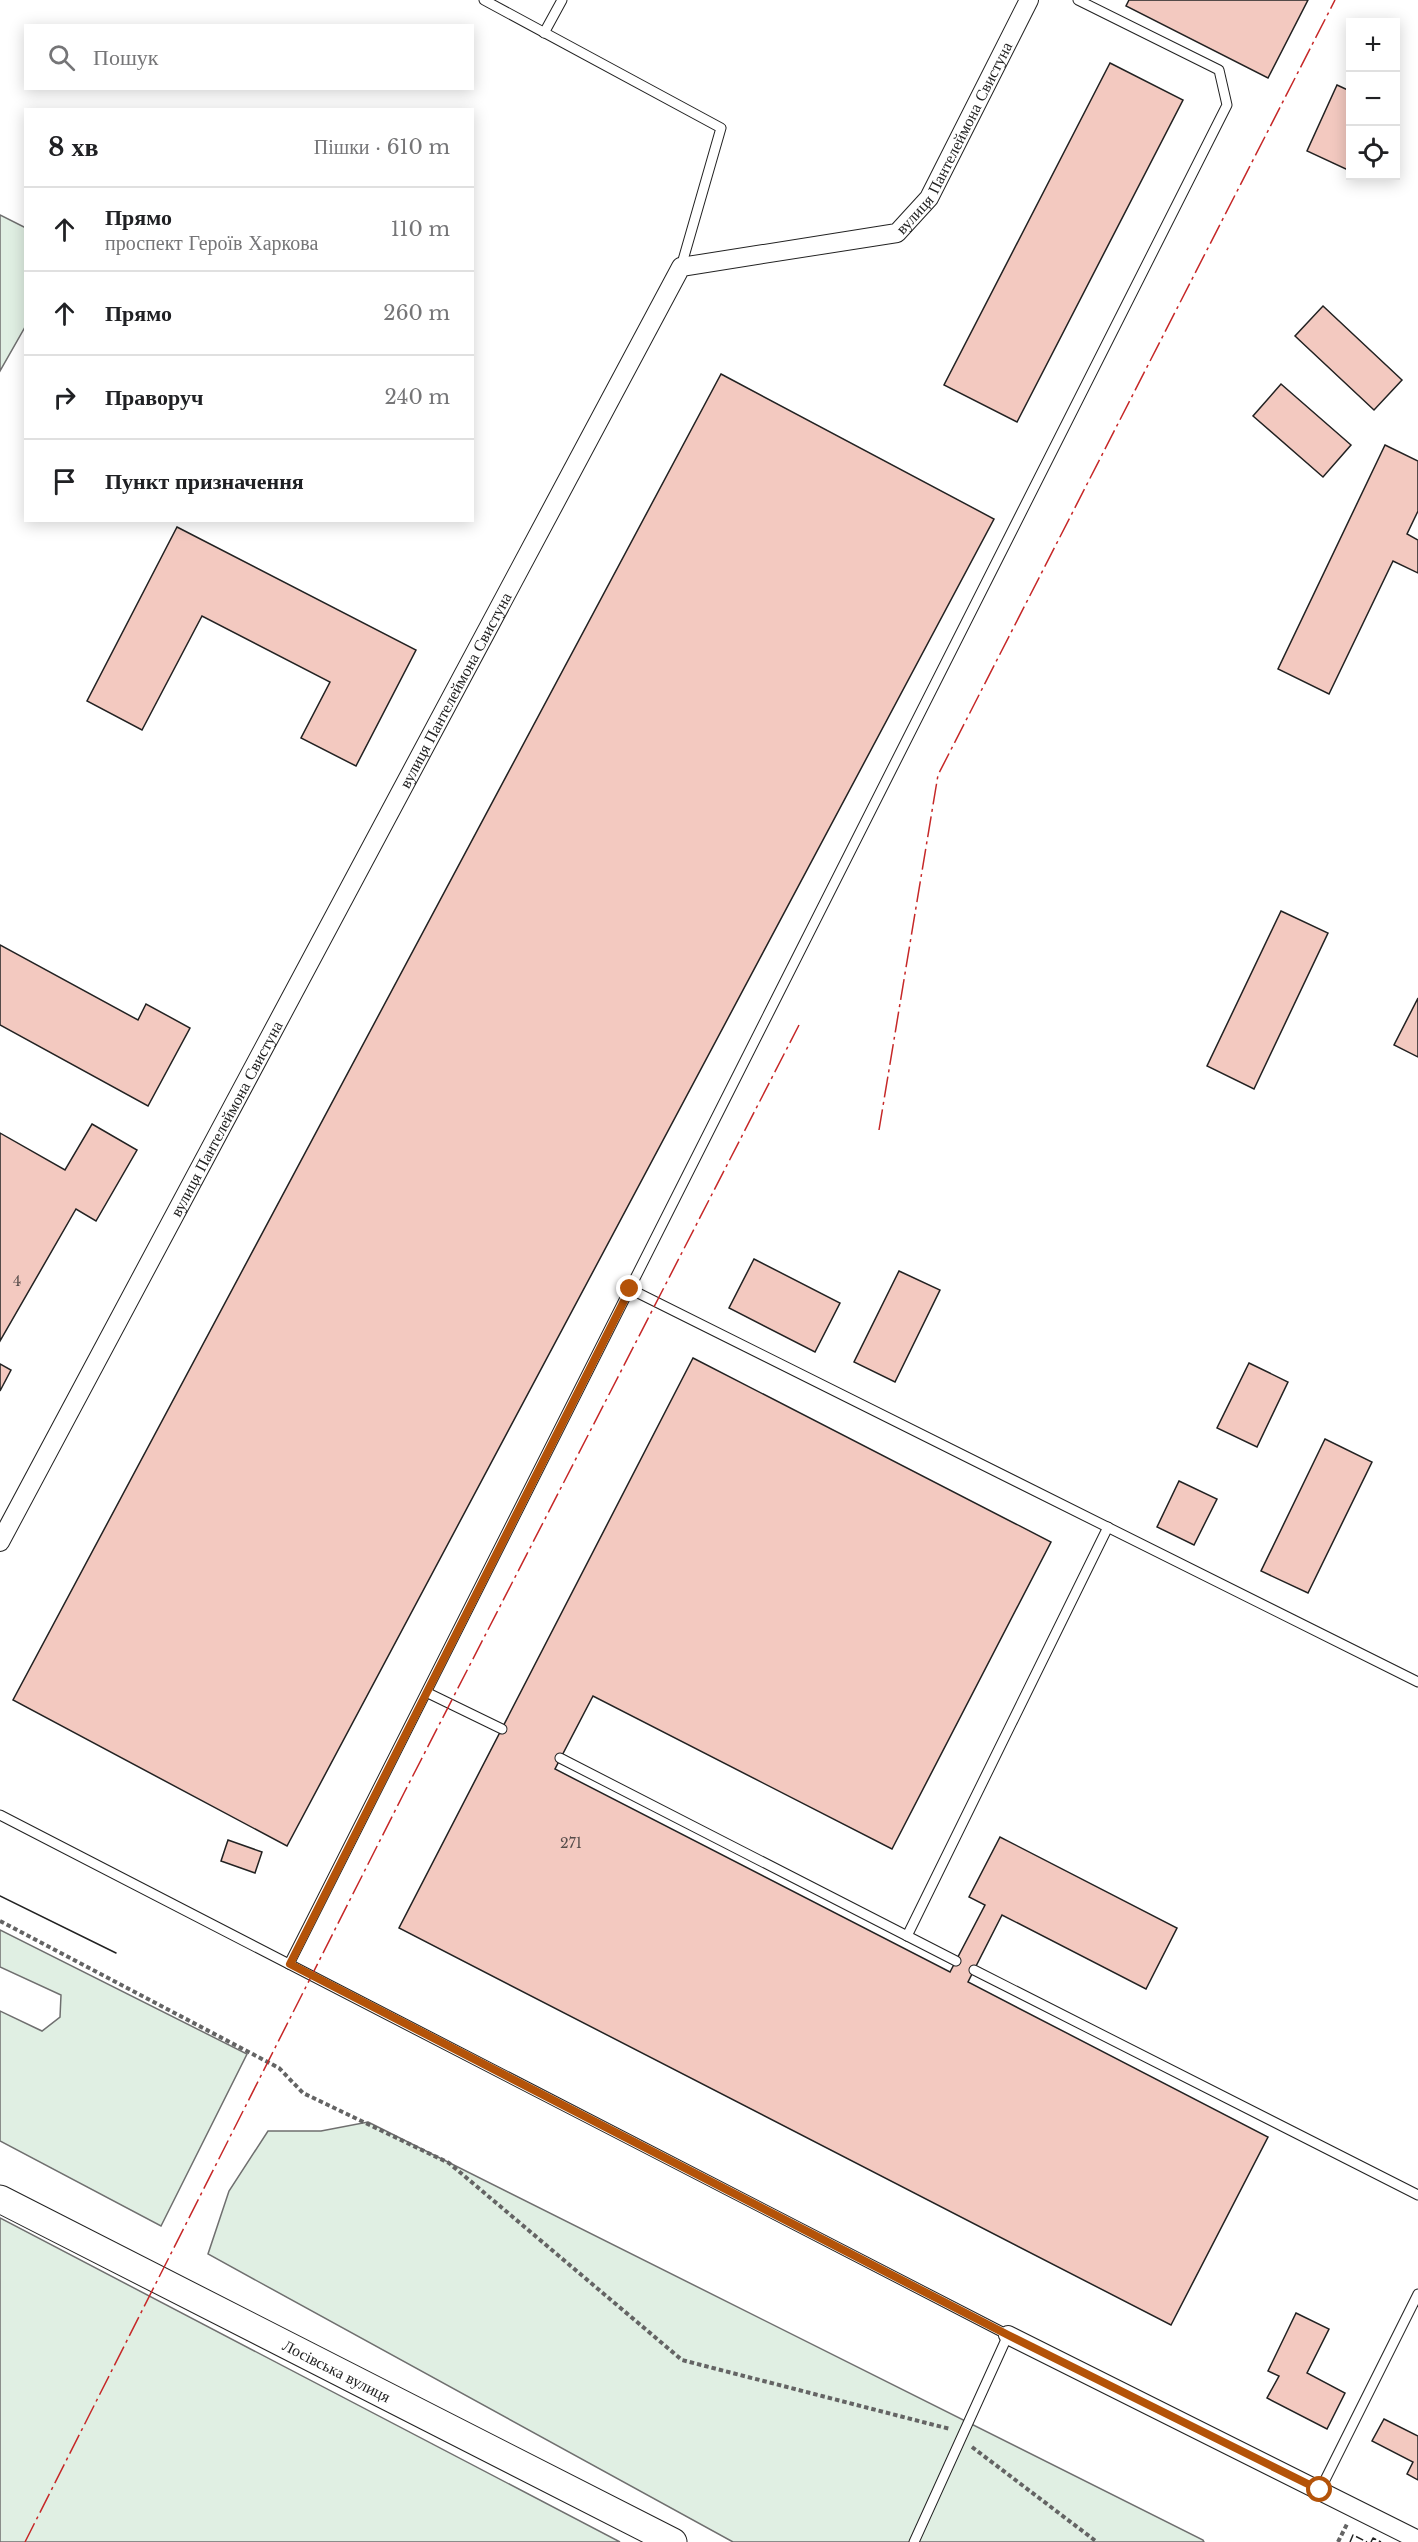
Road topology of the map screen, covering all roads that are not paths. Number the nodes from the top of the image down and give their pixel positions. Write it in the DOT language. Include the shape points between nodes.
graph roads {
  1 [pos="484,0"];
  2 [pos="562,0"];
  3 [pos="1029,0"];
  4 [pos="1078,0"];
  5 [pos="544,33"];
  6 [pos="681,267"];
  7 [pos="630,1289"];
  8 [pos="5,1523"];
  9 [pos="1108,1527"];
  10 [pos="0,1542"];
  11 [pos="1418,1682"];
  12 [pos="430,1694"];
  13 [pos="501,1729"];
  14 [pos="560,1758"];
  15 [pos="0,1815"];
  16 [pos="907,1936"];
  17 [pos="956,1961"];
  18 [pos="290,1964"];
  19 [pos="974,1970"];
  20 [pos="1418,2195"];
  21 [pos="0,2199"];
  22 [pos="1418,2294"];
  23 [pos="1008,2335"];
  24 [pos="1320,2490"];
  25 [pos="1418,2540"];
  26 [pos="673,2542"];
  27 [pos="914,2542"];
  1 -- 5 [label="lane"];
  2 -- 5 [label="lane"];
  3 -- 6 [label="street, вулиця Пантелеймона Свистуна" via="929,198 897,232"];
  4 -- 7 [label="lane" via="1219,70 1227,105"];
  5 -- 6 [label="lane" via="721,128"];
  6 -- 8 [label="street, вулиця Пантелеймона Свистуна"];
  7 -- 9 [label="lane"];
  7 -- 18 [label="lane"];
  8 -- 10 [label="street, вулиця Пантелеймона Свистуна"];
  9 -- 11 [label="lane"];
  9 -- 16 [label="lane"];
  12 -- 13 [label="lane"];
  14 -- 16 [label="lane"];
  15 -- 18 [label="lane"];
  16 -- 17 [label="lane"];
  18 -- 23 [label="lane"];
  19 -- 20 [label="lane"];
  21 -- 26 [label="main road, Лосівська вулиця"];
  22 -- 24 [label="lane"];
  23 -- 24 [label="street"];
  23 -- 27 [label="lane"];
  24 -- 25 [label="street"];
}
